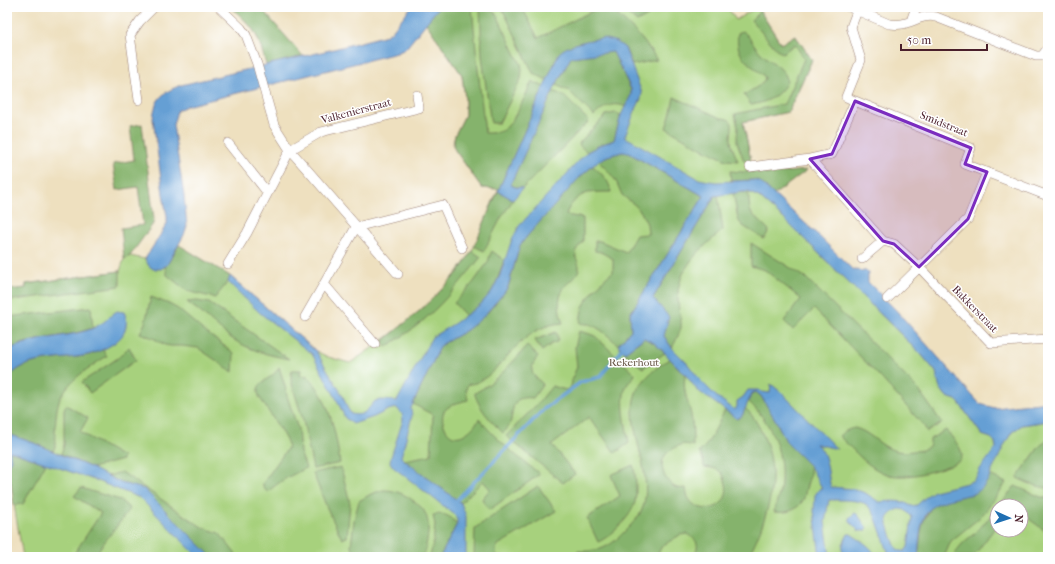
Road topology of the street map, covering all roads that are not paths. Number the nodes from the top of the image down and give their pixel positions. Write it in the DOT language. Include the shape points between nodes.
graph roads {
  1 [pos="154,7"];
  2 [pos="219,7"];
  3 [pos="916,7"];
  4 [pos="853,9"];
  5 [pos="911,21"];
  6 [pos="1047,52"];
  7 [pos="417,95"];
  8 [pos="139,100"];
  9 [pos="855,101"];
  10 [pos="228,143"];
  11 [pos="290,150"];
  12 [pos="810,159"];
  13 [pos="750,167"];
  14 [pos="987,172"];
  15 [pos="267,192"];
  16 [pos="1048,196"];
  17 [pos="356,227"];
  18 [pos="883,241"];
  19 [pos="462,248"];
  20 [pos="862,259"];
  21 [pos="228,264"];
  22 [pos="918,268"];
  23 [pos="398,274"];
  24 [pos="324,284"];
  25 [pos="887,299"];
  26 [pos="305,317"];
  27 [pos="1048,339"];
  28 [pos="375,344"];
  1 -- 8 [label="street" via="130,35"];
  2 -- 11 [label="street" via="246,35 274,125"];
  3 -- 5 [label="street"];
  4 -- 5 [label="street" via="889,24 900,25"];
  4 -- 9 [label="street" via="851,27 861,60 846,97"];
  5 -- 6 [label="street" via="926,16 936,17 1036,56 1040,57"];
  7 -- 11 [label="street, Valkenierstraat" via="420,108 321,132"];
  9 -- 12 [label="street" via="832,154"];
  9 -- 14 [label="street, Smidstraat" via="971,148 965,164"];
  10 -- 15 [label="street"];
  11 -- 15 [label="street"];
  11 -- 17 [label="street"];
  12 -- 13 [label="street"];
  12 -- 18 [label="street, Bakkerstraat"];
  14 -- 16 [label="street, Smidstraat"];
  14 -- 22 [label="street" via="968,219"];
  15 -- 21 [label="street"];
  17 -- 19 [label="street" via="443,205"];
  17 -- 23 [label="street"];
  17 -- 24 [label="street"];
  18 -- 20 [label="street"];
  18 -- 22 [label="street, Bakkerstraat" via="894,244"];
  22 -- 25 [label="street"];
  22 -- 27 [label="street, Bakkerstraat" via="991,343"];
  24 -- 26 [label="street"];
  24 -- 28 [label="street"];
}
